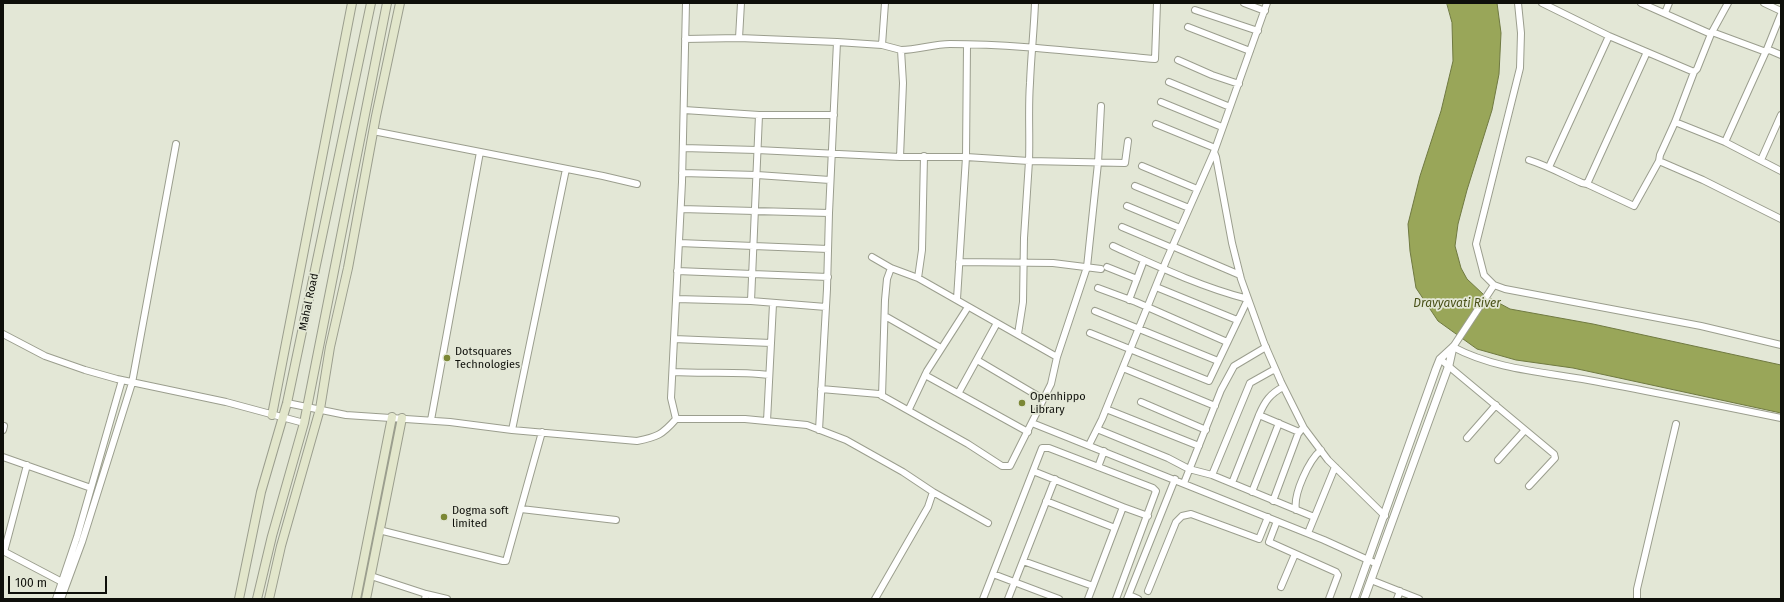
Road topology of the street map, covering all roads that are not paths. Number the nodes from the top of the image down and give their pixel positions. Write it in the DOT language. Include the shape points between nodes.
graph roads {
  1 [pos="352,3"];
  2 [pos="371,3"];
  3 [pos="388,3"];
  4 [pos="400,3"];
  5 [pos="686,3"];
  6 [pos="741,3"];
  7 [pos="885,3"];
  8 [pos="1035,3"];
  9 [pos="1157,3"];
  10 [pos="1244,3"];
  11 [pos="1267,3"];
  12 [pos="1518,3"];
  13 [pos="1542,3"];
  14 [pos="1641,3"];
  15 [pos="1669,3"];
  16 [pos="1728,3"];
  17 [pos="1764,3"];
  18 [pos="1196,10"];
  19 [pos="1265,11"];
  20 [pos="1781,11"];
  21 [pos="1665,13"];
  22 [pos="1781,14"];
  23 [pos="1188,27"];
  24 [pos="1258,31"];
  25 [pos="1712,33"];
  26 [pos="1609,36"];
  27 [pos="739,38"];
  28 [pos="685,39"];
  29 [pos="837,42"];
  30 [pos="882,45"];
  31 [pos="967,45"];
  32 [pos="1033,48"];
  33 [pos="901,50"];
  34 [pos="1250,50"];
  35 [pos="1767,50"];
  36 [pos="1647,52"];
  37 [pos="1781,55"];
  38 [pos="1178,60"];
  39 [pos="1694,72"];
  40 [pos="1169,82"];
  41 [pos="1239,84"];
  42 [pos="1161,102"];
  43 [pos="1101,106"];
  44 [pos="1230,107"];
  45 [pos="684,110"];
  46 [pos="759,115"];
  47 [pos="834,115"];
  48 [pos="1781,115"];
  49 [pos="1676,122"];
  50 [pos="1156,124"];
  51 [pos="1222,127"];
  52 [pos="373,131"];
  53 [pos="1128,141"];
  54 [pos="1725,142"];
  55 [pos="176,144"];
  56 [pos="683,148"];
  57 [pos="757,150"];
  58 [pos="1214,150"];
  59 [pos="480,152"];
  60 [pos="831,153"];
  61 [pos="924,156"];
  62 [pos="900,157"];
  63 [pos="966,157"];
  64 [pos="1529,160"];
  65 [pos="1760,160"];
  66 [pos="1029,161"];
  67 [pos="1659,161"];
  68 [pos="1098,162"];
  69 [pos="1142,166"];
  70 [pos="1549,167"];
  71 [pos="566,168"];
  72 [pos="1781,171"];
  73 [pos="682,173"];
  74 [pos="757,175"];
  75 [pos="830,180"];
  76 [pos="637,184"];
  77 [pos="1587,184"];
  78 [pos="1135,186"];
  79 [pos="1197,189"];
  80 [pos="1127,206"];
  81 [pos="1189,208"];
  82 [pos="681,209"];
  83 [pos="755,210"];
  84 [pos="1781,211"];
  85 [pos="829,213"];
  86 [pos="1779,218"];
  87 [pos="1122,227"];
  88 [pos="1180,228"];
  89 [pos="679,243"];
  90 [pos="753,246"];
  91 [pos="1113,246"];
  92 [pos="1172,247"];
  93 [pos="828,249"];
  94 [pos="872,257"];
  95 [pos="1144,260"];
  96 [pos="959,262"];
  97 [pos="1025,264"];
  98 [pos="1087,267"];
  99 [pos="891,268"];
  100 [pos="1163,268"];
  101 [pos="678,271"];
  102 [pos="752,274"];
  103 [pos="1240,275"];
  104 [pos="828,277"];
  105 [pos="918,278"];
  106 [pos="1137,279"];
  107 [pos="1494,285"];
  108 [pos="1156,287"];
  109 [pos="1098,288"];
  110 [pos="676,299"];
  111 [pos="957,299"];
  112 [pos="1248,299"];
  113 [pos="1129,300"];
  114 [pos="750,301"];
  115 [pos="773,304"];
  116 [pos="826,307"];
  117 [pos="968,307"];
  118 [pos="1148,308"];
  119 [pos="1095,311"];
  120 [pos="885,316"];
  121 [pos="1237,320"];
  122 [pos="997,323"];
  123 [pos="1139,329"];
  124 [pos="1090,333"];
  125 [pos="3,334"];
  126 [pos="1018,334"];
  127 [pos="674,339"];
  128 [pos="1227,342"];
  129 [pos="771,343"];
  130 [pos="1781,345"];
  131 [pos="1266,347"];
  132 [pos="1453,347"];
  133 [pos="941,348"];
  134 [pos="1130,350"];
  135 [pos="1057,357"];
  136 [pos="1440,359"];
  137 [pos="976,360"];
  138 [pos="1218,361"];
  139 [pos="1449,365"];
  140 [pos="1123,368"];
  141 [pos="1275,369"];
  142 [pos="672,372"];
  143 [pos="769,375"];
  144 [pos="925,375"];
  145 [pos="122,380"];
  146 [pos="132,383"];
  147 [pos="1284,387"];
  148 [pos="821,389"];
  149 [pos="959,392"];
  150 [pos="882,396"];
  151 [pos="1043,399"];
  152 [pos="1141,402"];
  153 [pos="287,403"];
  154 [pos="1496,405"];
  155 [pos="1215,406"];
  156 [pos="308,407"];
  157 [pos="320,409"];
  158 [pos="909,409"];
  159 [pos="1106,409"];
  160 [pos="272,415"];
  161 [pos="1259,415"];
  162 [pos="392,417"];
  163 [pos="283,418"];
  164 [pos="402,418"];
  165 [pos="1781,418"];
  166 [pos="676,419"];
  167 [pos="431,420"];
  168 [pos="767,421"];
  169 [pos="304,423"];
  170 [pos="1032,423"];
  171 [pos="1279,423"];
  172 [pos="1676,424"];
  173 [pos="1097,429"];
  174 [pos="512,430"];
  175 [pos="819,430"];
  176 [pos="1206,430"];
  177 [pos="1302,430"];
  178 [pos="1525,430"];
  179 [pos="542,432"];
  180 [pos="1028,432"];
  181 [pos="1467,438"];
  182 [pos="1089,445"];
  183 [pos="1199,446"];
  184 [pos="1321,450"];
  185 [pos="1104,451"];
  186 [pos="3,457"];
  187 [pos="1498,460"];
  188 [pos="26,465"];
  189 [pos="1098,467"];
  190 [pos="1335,467"];
  191 [pos="1189,469"];
  192 [pos="1032,471"];
  193 [pos="1212,475"];
  194 [pos="1055,479"];
  195 [pos="1175,479"];
  196 [pos="1184,483"];
  197 [pos="1232,483"];
  198 [pos="1529,486"];
  199 [pos="91,488"];
  200 [pos="933,492"];
  201 [pos="1252,492"];
  202 [pos="1046,501"];
  203 [pos="1273,501"];
  204 [pos="1123,507"];
  205 [pos="521,509"];
  206 [pos="1296,510"];
  207 [pos="1148,516"];
  208 [pos="1385,516"];
  209 [pos="1268,517"];
  210 [pos="1314,517"];
  211 [pos="616,520"];
  212 [pos="1277,521"];
  213 [pos="988,523"];
  214 [pos="1115,528"];
  215 [pos="379,530"];
  216 [pos="1308,533"];
  217 [pos="1259,539"];
  218 [pos="1269,542"];
  219 [pos="3,551"];
  220 [pos="1295,554"];
  221 [pos="1023,560"];
  222 [pos="1368,561"];
  223 [pos="1377,564"];
  224 [pos="993,574"];
  225 [pos="371,576"];
  226 [pos="1370,580"];
  227 [pos="62,582"];
  228 [pos="1015,582"];
  229 [pos="1092,586"];
  230 [pos="1281,587"];
  231 [pos="1148,591"];
  232 [pos="1400,591"];
  233 [pos="426,596"];
  234 [pos="1128,597"];
  235 [pos="56,599"];
  236 [pos="61,599"];
  237 [pos="239,599"];
  238 [pos="257,599"];
  239 [pos="268,599"];
  240 [pos="356,599"];
  241 [pos="366,599"];
  242 [pos="447,599"];
  243 [pos="875,599"];
  244 [pos="983,599"];
  245 [pos="1008,599"];
  246 [pos="1059,599"];
  247 [pos="1088,599"];
  248 [pos="1116,599"];
  249 [pos="1138,599"];
  250 [pos="1329,599"];
  251 [pos="1354,599"];
  252 [pos="1364,599"];
  253 [pos="1397,599"];
  254 [pos="1419,599"];
  255 [pos="1637,599"];
  1 -- 160 [label="main road"];
  2 -- 153 [label="main road, Mahal Road"];
  3 -- 156 [label="main road, Mahal Road"];
  4 -- 52 [label="main road"];
  5 -- 28 [label="street"];
  6 -- 27 [label="street"];
  7 -- 30 [label="street"];
  8 -- 32 [label="street"];
  9 -- 32 [label="street" via="1155,59"];
  10 -- 19 [label="street"];
  11 -- 19 [label="street"];
  12 -- 107 [label="street" via="1521,33 1520,68 1476,244 1484,275"];
  13 -- 26 [label="street"];
  14 -- 21 [label="street"];
  15 -- 21 [label="street"];
  16 -- 25 [label="street"];
  17 -- 20 [label="street"];
  18 -- 24 [label="street"];
  19 -- 24 [label="street"];
  21 -- 25 [label="street"];
  22 -- 35 [label="street"];
  23 -- 34 [label="street"];
  24 -- 34 [label="street"];
  25 -- 35 [label="street"];
  25 -- 39 [label="street" via="1698,69"];
  26 -- 36 [label="street"];
  26 -- 70 [label="street"];
  27 -- 28 [label="street"];
  27 -- 29 [label="street"];
  28 -- 45 [label="street"];
  29 -- 30 [label="street"];
  29 -- 47 [label="street"];
  30 -- 33 [label="street"];
  31 -- 32 [label="street"];
  31 -- 33 [label="street" via="933,45"];
  31 -- 63 [label="street"];
  32 -- 66 [label="street"];
  33 -- 62 [label="street" via="903,83"];
  34 -- 41 [label="street"];
  35 -- 37 [label="street"];
  35 -- 54 [label="street"];
  36 -- 39 [label="street"];
  36 -- 77 [label="street"];
  38 -- 41 [label="street"];
  39 -- 49 [label="street"];
  40 -- 44 [label="street"];
  41 -- 44 [label="street"];
  42 -- 51 [label="street"];
  43 -- 68 [label="street"];
  44 -- 51 [label="street"];
  45 -- 46 [label="street"];
  45 -- 56 [label="street"];
  46 -- 47 [label="street"];
  46 -- 57 [label="street"];
  47 -- 60 [label="street"];
  48 -- 65 [label="street"];
  49 -- 54 [label="street"];
  49 -- 67 [label="street"];
  50 -- 58 [label="street"];
  51 -- 58 [label="street"];
  52 -- 59 [label="street"];
  52 -- 157 [label="main road"];
  53 -- 68 [label="street" via="1125,163"];
  54 -- 65 [label="street"];
  55 -- 146 [label="street"];
  56 -- 57 [label="street"];
  56 -- 73 [label="street"];
  57 -- 60 [label="street"];
  57 -- 74 [label="street"];
  58 -- 79 [label="street"];
  58 -- 103 [label="street"];
  59 -- 71 [label="street"];
  59 -- 167 [label="street"];
  60 -- 62 [label="street"];
  60 -- 75 [label="street"];
  61 -- 62 [label="street"];
  61 -- 63 [label="street"];
  61 -- 105 [label="street" via="922,250"];
  63 -- 66 [label="street"];
  63 -- 96 [label="street"];
  64 -- 70 [label="street"];
  65 -- 72 [label="street"];
  66 -- 68 [label="street"];
  66 -- 97 [label="street"];
  67 -- 77 [label="street" via="1634,206"];
  67 -- 86 [label="street"];
  68 -- 98 [label="street"];
  69 -- 79 [label="street"];
  70 -- 77 [label="street" via="1582,184"];
  71 -- 76 [label="street"];
  71 -- 174 [label="street"];
  73 -- 74 [label="street"];
  73 -- 82 [label="street"];
  74 -- 75 [label="street"];
  74 -- 83 [label="street"];
  75 -- 85 [label="street"];
  78 -- 81 [label="street"];
  79 -- 81 [label="street"];
  80 -- 88 [label="street"];
  81 -- 88 [label="street"];
  82 -- 83 [label="street"];
  82 -- 89 [label="street"];
  83 -- 85 [label="street"];
  83 -- 90 [label="street"];
  84 -- 86 [label="street"];
  85 -- 93 [label="street"];
  87 -- 92 [label="street"];
  88 -- 92 [label="street"];
  89 -- 90 [label="street"];
  89 -- 101 [label="street"];
  90 -- 93 [label="street"];
  90 -- 102 [label="street"];
  91 -- 95 [label="street"];
  92 -- 100 [label="street"];
  92 -- 103 [label="street"];
  93 -- 104 [label="street"];
  94 -- 99 [label="street"];
  95 -- 100 [label="street"];
  95 -- 106 [label="street"];
  96 -- 97 [label="street"];
  96 -- 111 [label="street"];
  97 -- 98 [label="street" via="1053,263"];
  97 -- 126 [label="street"];
  98 -- 106 [label="street" via="1104,268"];
  98 -- 135 [label="street"];
  99 -- 105 [label="street"];
  99 -- 120 [label="street" via="887,279"];
  100 -- 108 [label="street"];
  100 -- 112 [label="street" via="1222,292"];
  101 -- 102 [label="street"];
  101 -- 110 [label="street"];
  102 -- 104 [label="street"];
  102 -- 114 [label="street"];
  103 -- 112 [label="street"];
  104 -- 116 [label="street"];
  105 -- 111 [label="street"];
  106 -- 113 [label="street"];
  107 -- 130 [label="street" via="1701,326"];
  107 -- 132 [label="street"];
  108 -- 118 [label="street"];
  108 -- 121 [label="street"];
  109 -- 113 [label="street"];
  110 -- 114 [label="street"];
  110 -- 127 [label="street"];
  111 -- 117 [label="street"];
  112 -- 121 [label="street"];
  112 -- 131 [label="street"];
  113 -- 118 [label="street"];
  114 -- 115 [label="street"];
  115 -- 116 [label="street"];
  115 -- 129 [label="street"];
  116 -- 148 [label="street"];
  117 -- 122 [label="street"];
  117 -- 133 [label="street"];
  118 -- 123 [label="street"];
  118 -- 128 [label="street"];
  119 -- 123 [label="street"];
  120 -- 133 [label="street"];
  120 -- 150 [label="street"];
  121 -- 128 [label="street"];
  122 -- 126 [label="street"];
  122 -- 137 [label="street"];
  123 -- 134 [label="street"];
  123 -- 138 [label="street"];
  124 -- 134 [label="street"];
  125 -- 145 [label="street" via="45,356"];
  126 -- 135 [label="street"];
  127 -- 129 [label="street"];
  127 -- 142 [label="street"];
  128 -- 138 [label="street"];
  129 -- 143 [label="street"];
  131 -- 141 [label="street"];
  131 -- 155 [label="street" via="1234,366"];
  132 -- 136 [label="street"];
  132 -- 139 [label="street"];
  132 -- 165 [label="street" via="1480,359 1509,367"];
  133 -- 144 [label="street"];
  134 -- 138 [label="street" via="1209,381"];
  134 -- 140 [label="street"];
  135 -- 151 [label="street" via="1051,384"];
  136 -- 139 [label="street"];
  136 -- 208 [label="street"];
  137 -- 149 [label="street"];
  137 -- 151 [label="street"];
  139 -- 154 [label="street"];
  139 -- 223 [label="street"];
  140 -- 155 [label="street"];
  140 -- 159 [label="street"];
  141 -- 147 [label="street"];
  141 -- 193 [label="street" via="1250,383"];
  142 -- 143 [label="street" via="746,372"];
  142 -- 166 [label="street" via="671,398"];
  143 -- 168 [label="street"];
  144 -- 149 [label="street"];
  144 -- 158 [label="street"];
  145 -- 146 [label="street"];
  145 -- 199 [label="street"];
  146 -- 160 [label="street" via="226,402"];
  146 -- 236 [label="street" via="82,542"];
  147 -- 161 [label="street" via="1272,394"];
  147 -- 177 [label="street"];
  148 -- 150 [label="street" via="868,392"];
  148 -- 175 [label="street"];
  149 -- 180 [label="street"];
  150 -- 158 [label="street"];
  151 -- 170 [label="street"];
  152 -- 176 [label="street"];
  153 -- 156 [label="street"];
  153 -- 163 [label="main road, Mahal Road"];
  154 -- 178 [label="street"];
  154 -- 181 [label="street"];
  155 -- 176 [label="street"];
  156 -- 157 [label="street"];
  156 -- 169 [label="main road, Mahal Road"];
  157 -- 162 [label="street" via="346,415"];
  157 -- 239 [label="main road"];
  158 -- 180 [label="street" via="1002,466 1010,466"];
  159 -- 173 [label="street"];
  159 -- 183 [label="street"];
  160 -- 163 [label="street"];
  161 -- 171 [label="street"];
  161 -- 197 [label="street"];
  162 -- 164 [label="street"];
  162 -- 240 [label="main road"];
  163 -- 169 [label="street"];
  163 -- 237 [label="main road, Mahal Road" via="262,492"];
  164 -- 167 [label="street"];
  164 -- 215 [label="main road"];
  166 -- 168 [label="street"];
  166 -- 179 [label="street" via="656,437 637,440"];
  167 -- 174 [label="street"];
  168 -- 175 [label="street" via="807,425"];
  169 -- 238 [label="main road, Mahal Road"];
  170 -- 180 [label="street"];
  170 -- 182 [label="street"];
  171 -- 177 [label="street"];
  171 -- 201 [label="street"];
  172 -- 255 [label="street" via="1637,589"];
  173 -- 182 [label="street"];
  173 -- 191 [label="street"];
  174 -- 179 [label="street"];
  175 -- 200 [label="street" via="846,440"];
  176 -- 183 [label="street"];
  177 -- 184 [label="street"];
  177 -- 203 [label="street"];
  178 -- 187 [label="street"];
  178 -- 198 [label="street" via="1555,456"];
  179 -- 205 [label="street"];
  182 -- 185 [label="street"];
  183 -- 191 [label="street"];
  184 -- 190 [label="street"];
  184 -- 206 [label="street" via="1309,464 1295,502"];
  185 -- 189 [label="street"];
  185 -- 195 [label="street"];
  186 -- 188 [label="street"];
  188 -- 199 [label="street"];
  188 -- 219 [label="street"];
  189 -- 192 [label="street" via="1049,448 1042,448"];
  189 -- 207 [label="street" via="1153,488 1156,491"];
  190 -- 208 [label="street"];
  190 -- 210 [label="street"];
  191 -- 193 [label="street"];
  191 -- 196 [label="street"];
  192 -- 194 [label="street"];
  192 -- 224 [label="street"];
  193 -- 197 [label="street"];
  194 -- 202 [label="street"];
  194 -- 204 [label="street"];
  195 -- 196 [label="street"];
  195 -- 234 [label="street"];
  196 -- 209 [label="street"];
  197 -- 201 [label="street"];
  199 -- 227 [label="street"];
  200 -- 213 [label="street"];
  200 -- 243 [label="street" via="914,533"];
  201 -- 203 [label="street"];
  202 -- 214 [label="street"];
  202 -- 221 [label="street"];
  203 -- 206 [label="street"];
  204 -- 207 [label="street"];
  204 -- 214 [label="street"];
  205 -- 211 [label="street"];
  205 -- 215 [label="street" via="506,561"];
  206 -- 210 [label="street"];
  207 -- 248 [label="street"];
  208 -- 222 [label="street"];
  209 -- 212 [label="street"];
  209 -- 217 [label="street"];
  210 -- 216 [label="street"];
  212 -- 216 [label="street"];
  212 -- 218 [label="street"];
  214 -- 229 [label="street"];
  215 -- 225 [label="main road"];
  216 -- 222 [label="street"];
  217 -- 218 [label="street"];
  217 -- 231 [label="street" via="1191,514 1182,516 1176,522"];
  218 -- 220 [label="street"];
  219 -- 227 [label="street"];
  220 -- 230 [label="street"];
  220 -- 250 [label="street" via="1336,572 1338,575"];
  221 -- 228 [label="street"];
  221 -- 229 [label="street"];
  222 -- 223 [label="street"];
  222 -- 251 [label="street"];
  223 -- 226 [label="street"];
  224 -- 228 [label="street"];
  224 -- 244 [label="street"];
  225 -- 233 [label="street"];
  225 -- 241 [label="main road"];
  226 -- 232 [label="street"];
  226 -- 252 [label="street"];
  227 -- 235 [label="street"];
  228 -- 245 [label="street"];
  228 -- 246 [label="street"];
  229 -- 247 [label="street"];
  232 -- 253 [label="street"];
  232 -- 254 [label="street"];
  233 -- 242 [label="street"];
  234 -- 249 [label="street"];
}
